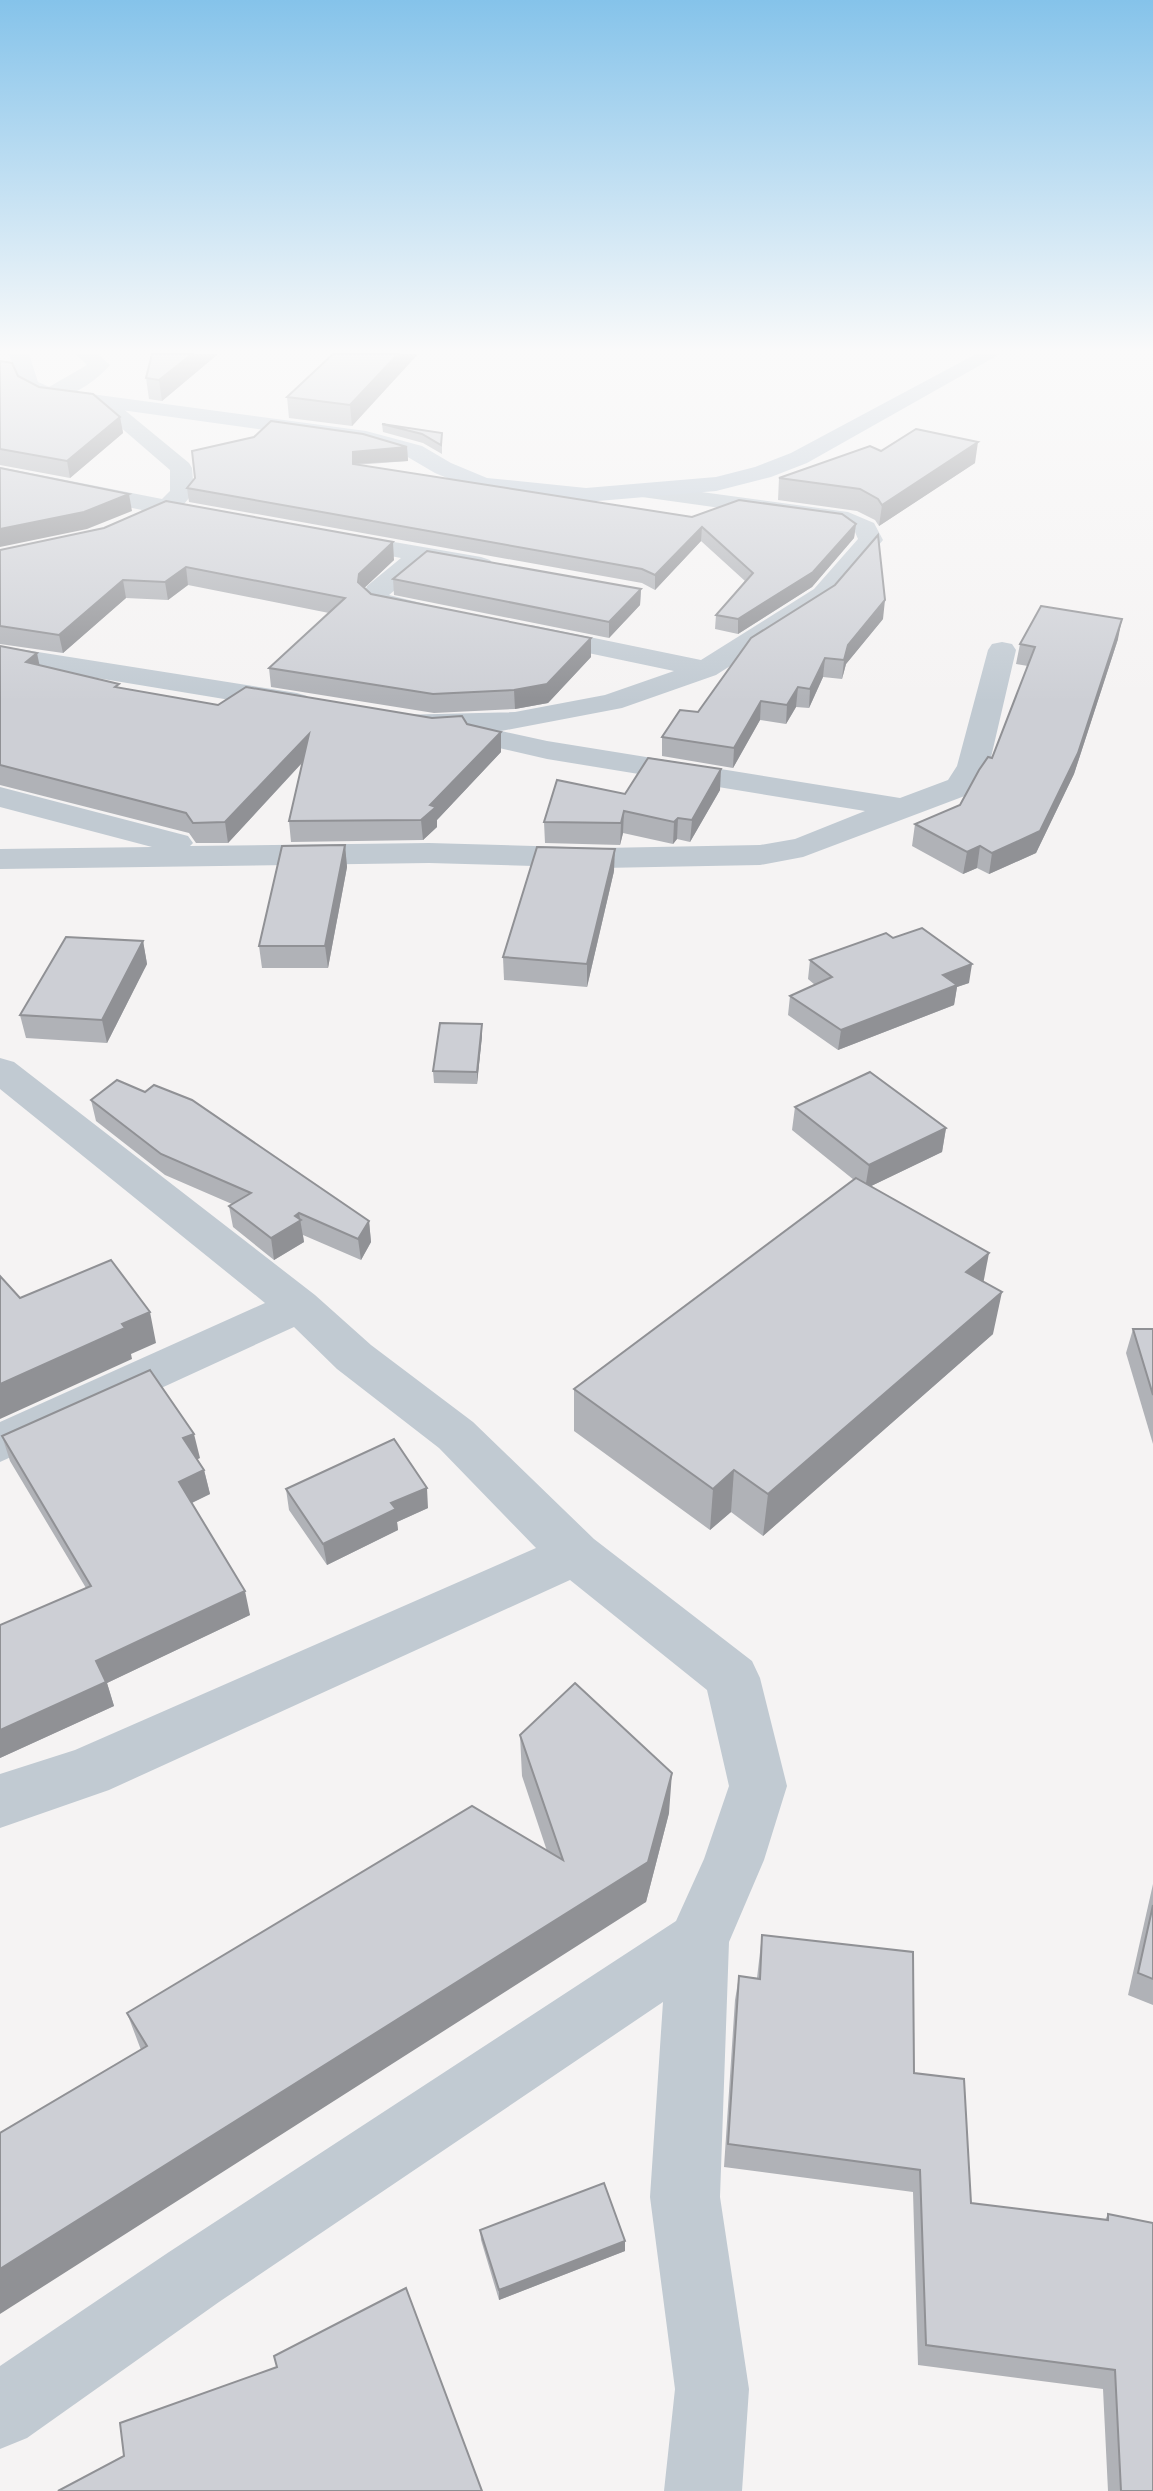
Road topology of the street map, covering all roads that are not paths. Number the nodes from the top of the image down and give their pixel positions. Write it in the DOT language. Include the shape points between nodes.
graph roads {
  1 [pos="181,470"];
  2 [pos="448,470"];
  3 [pos="768,470"];
  4 [pos="0,474"];
  5 [pos="650,492"];
  6 [pos="167,508"];
  7 [pos="242,522"];
  8 [pos="123,526"];
  9 [pos="317,535"];
  10 [pos="422,554"];
  11 [pos="500,569"];
  12 [pos="459,619"];
  13 [pos="505,628"];
  14 [pos="1002,650"];
  15 [pos="0,654"];
  16 [pos="706,669"];
  17 [pos="327,707"];
  18 [pos="388,718"];
  19 [pos="434,725"];
  20 [pos="0,797"];
  21 [pos="903,808"];
  22 [pos="209,855"];
  23 [pos="0,859"];
  24 [pos="0,1070"];
  25 [pos="299,1306"];
  26 [pos="0,1443"];
  27 [pos="575,1554"];
  28 [pos="0,1801"];
  29 [pos="698,1942"];
  30 [pos="0,2411"];
  31 [pos="703,2491"];
  1 -- 6 [label="street" via="182,492"];
  2 -- 5 [label="main road" via="482,484 528,491"];
  3 -- 5 [label="main road" via="716,484"];
  4 -- 6 [label="street"];
  5 -- 16 [label="street" via="848,519 865,528 871,540 823,595"];
  6 -- 7 [label="street"];
  6 -- 8 [label="street"];
  9 -- 10 [label="street"];
  10 -- 11 [label="street"];
  10 -- 12 [label="street" via="375,598"];
  13 -- 16 [label="street"];
  14 -- 21 [label="street" via="973,766 959,787"];
  15 -- 17 [label="street"];
  16 -- 19 [label="street" via="612,702 515,721"];
  18 -- 19 [label="street"];
  19 -- 21 [label="street" via="547,750"];
  20 -- 22 [label="street"];
  21 -- 22 [label="street" via="803,847 760,855"];
  22 -- 23 [label="street"];
  24 -- 25 [label="street"];
  25 -- 26 [label="street"];
  25 -- 27 [label="street" via="354,1357 456,1435"];
  27 -- 28 [label="street" via="88,1772"];
  27 -- 29 [label="street" via="732,1678 758,1786 734,1860"];
  29 -- 30 [label="street"];
  29 -- 31 [label="street" via="685,2197 712,2389"];
}
